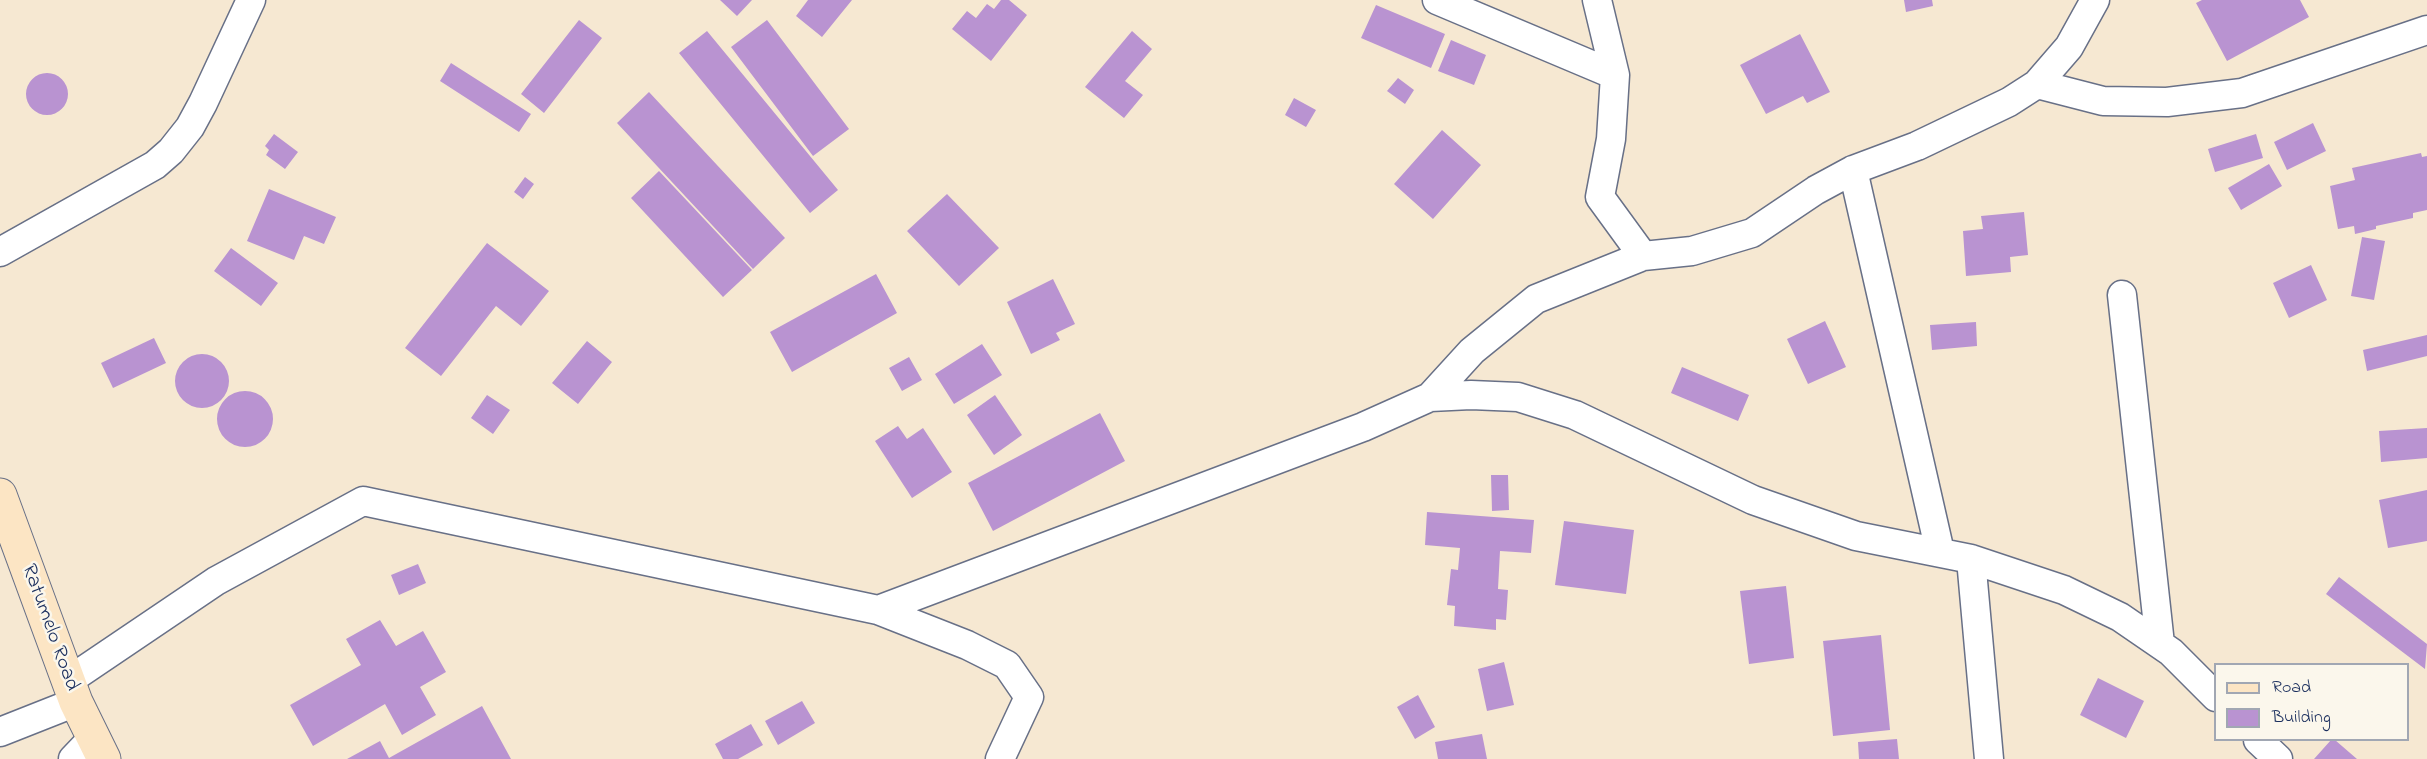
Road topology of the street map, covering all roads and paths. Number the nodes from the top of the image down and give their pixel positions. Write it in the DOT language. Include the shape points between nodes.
graph roads {
  1 [pos="251,0"];
  2 [pos="1437,0"];
  3 [pos="1597,0"];
  4 [pos="2095,0"];
  5 [pos="2427,30"];
  6 [pos="1615,75"];
  7 [pos="2037,84"];
  8 [pos="1853,170"];
  9 [pos="0,252"];
  10 [pos="1643,256"];
  11 [pos="2122,295"];
  12 [pos="1430,397"];
  13 [pos="0,495"];
  14 [pos="1940,552"];
  15 [pos="1971,559"];
  16 [pos="878,610"];
  17 [pos="2160,644"];
  18 [pos="72,692"];
  19 [pos="2214,695"];
  20 [pos="0,732"];
  21 [pos="2259,741"];
  22 [pos="90,752"];
  23 [pos="1000,759"];
  24 [pos="1989,759"];
  25 [pos="2278,759"];
  1 -- 9 [label="street" via="203,103 171,151 155,165"];
  2 -- 6 [label="street"];
  3 -- 6 [label="street"];
  4 -- 7 [label="street" via="2069,47"];
  5 -- 7 [label="street" via="2242,93 2167,102 2103,101"];
  6 -- 10 [label="street" via="1611,139 1600,197"];
  7 -- 8 [label="street" via="2009,102 1917,146"];
  8 -- 10 [label="street" via="1752,233 1692,251"];
  8 -- 14 [label="street"];
  10 -- 12 [label="street" via="1536,299 1472,351"];
  11 -- 17 [label="street"];
  12 -- 14 [label="street" via="1518,397 1575,415 1753,500 1856,536"];
  12 -- 16 [label="street" via="1363,427"];
  13 -- 18 [label="street, Ratumelo Road"];
  14 -- 15 [label="street"];
  15 -- 17 [label="street" via="2064,590 2120,617"];
  15 -- 24 [label="street"];
  16 -- 18 [label="street" via="363,501 216,581"];
  16 -- 23 [label="street" via="1007,665 1029,697"];
  17 -- 19 [label="street"];
  18 -- 20 [label="street"];
  18 -- 22 [label="street, Ratumelo Road"];
  21 -- 25 [label="street"];
}
